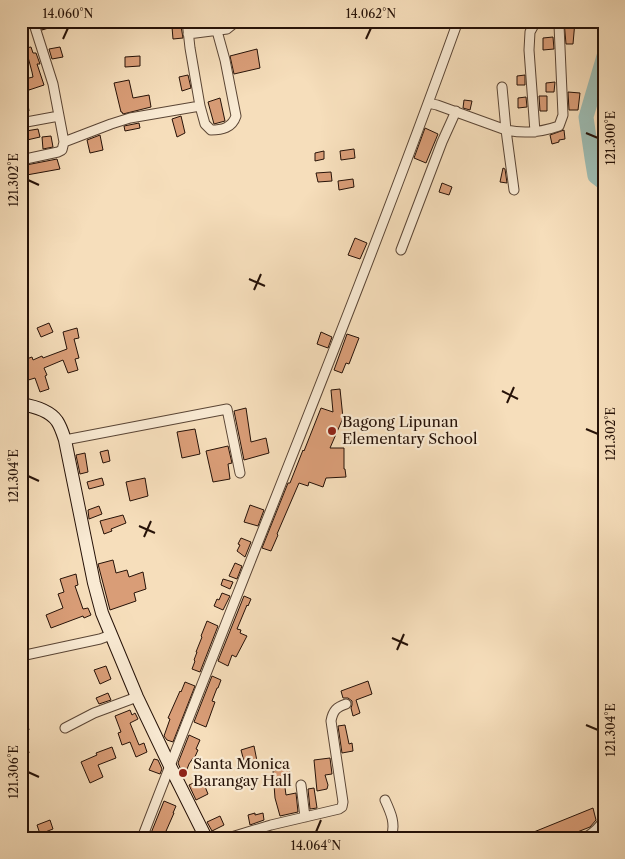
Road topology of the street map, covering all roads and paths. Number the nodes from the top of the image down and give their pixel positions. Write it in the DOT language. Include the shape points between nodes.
graph roads {
  1 [pos="33,21"];
  2 [pos="187,21"];
  3 [pos="233,21"];
  4 [pos="458,21"];
  5 [pos="536,21"];
  6 [pos="558,21"];
  7 [pos="217,31"];
  8 [pos="188,34"];
  9 [pos="502,87"];
  10 [pos="428,103"];
  11 [pos="200,106"];
  12 [pos="456,111"];
  13 [pos="59,116"];
  14 [pos="21,124"];
  15 [pos="506,130"];
  16 [pos="535,132"];
  17 [pos="64,142"];
  18 [pos="21,160"];
  19 [pos="514,190"];
  20 [pos="401,250"];
  21 [pos="21,404"];
  22 [pos="66,440"];
  23 [pos="240,473"];
  24 [pos="110,635"];
  25 [pos="21,656"];
  26 [pos="137,697"];
  27 [pos="346,704"];
  28 [pos="64,728"];
  29 [pos="604,763"];
  30 [pos="170,766"];
  31 [pos="604,782"];
  32 [pos="300,785"];
  33 [pos="385,800"];
  34 [pos="306,817"];
  35 [pos="604,819"];
  36 [pos="142,838"];
  37 [pos="206,838"];
  38 [pos="228,838"];
  39 [pos="391,838"];
  40 [pos="586,838"];
  1 -- 13 [label="street" via="53,84"];
  2 -- 8 [label="street"];
  3 -- 7 [label="street" via="226,29"];
  4 -- 10 [label="street"];
  5 -- 16 [label="street" via="530,32 529,50"];
  6 -- 16 [label="street" via="563,115 559,126"];
  7 -- 8 [label="street"];
  7 -- 11 [label="street" via="236,116 234,122 220,130 211,130 205,124"];
  8 -- 11 [label="street"];
  9 -- 15 [label="street"];
  10 -- 12 [label="street"];
  10 -- 30 [label="street"];
  11 -- 17 [label="street" via="130,118"];
  12 -- 15 [label="street"];
  12 -- 20 [label="street"];
  13 -- 14 [label="street"];
  13 -- 17 [label="street"];
  15 -- 16 [label="street"];
  15 -- 19 [label="street"];
  17 -- 18 [label="street" via="58,152"];
  21 -- 22 [label="street" via="53,416"];
  22 -- 23 [label="street" via="227,409"];
  22 -- 24 [label="street" via="94,583"];
  24 -- 25 [label="street"];
  24 -- 26 [label="street"];
  26 -- 28 [label="street"];
  26 -- 30 [label="street"];
  27 -- 34 [label="street" via="334,710 332,715 342,806"];
  29 -- 31 [label="street"];
  30 -- 36 [label="street"];
  30 -- 37 [label="street"];
  32 -- 34 [label="street"];
  33 -- 39 [label="street" via="393,820"];
  34 -- 38 [label="street"];
  35 -- 40 [label="street" via="598,829"];
}
